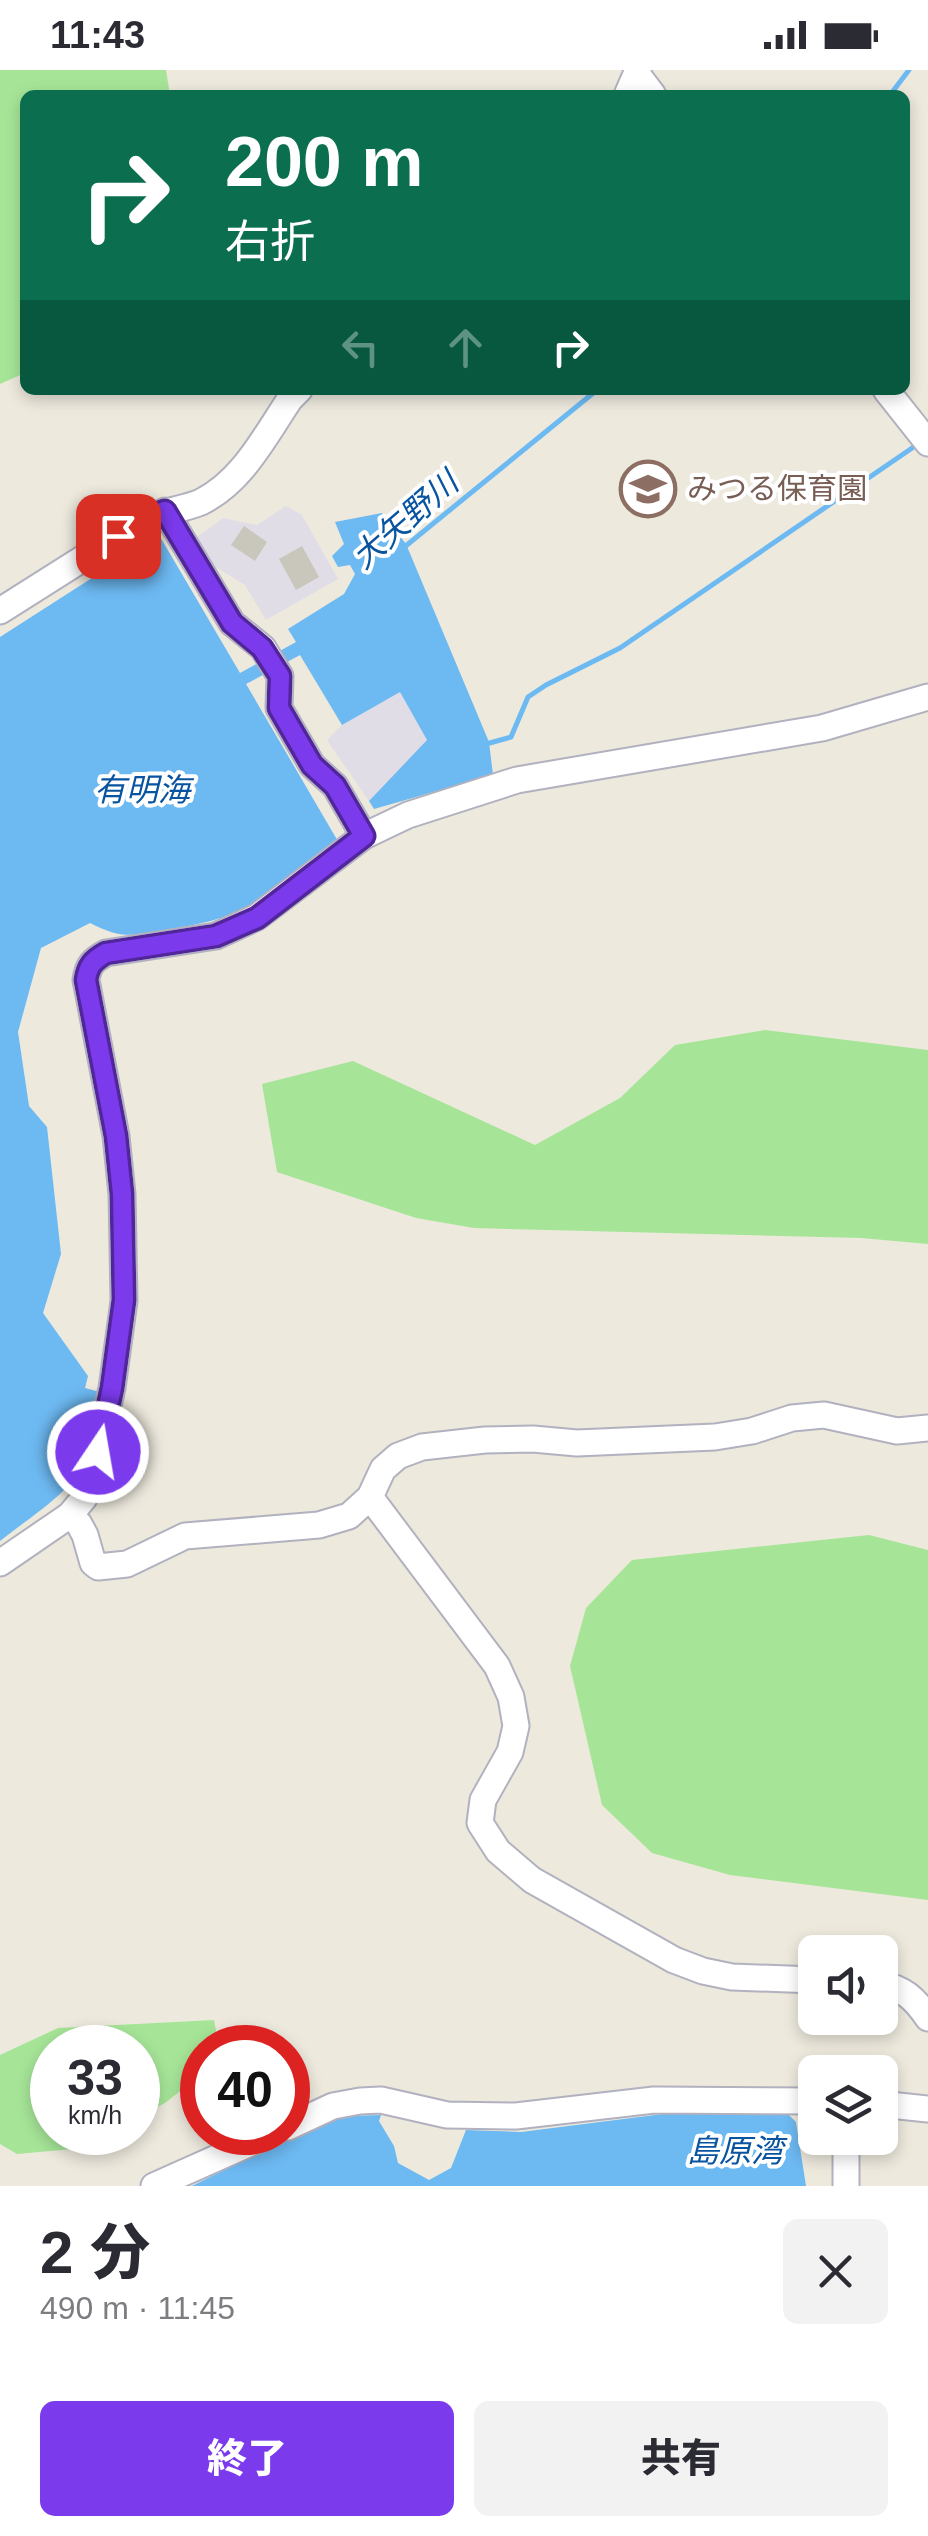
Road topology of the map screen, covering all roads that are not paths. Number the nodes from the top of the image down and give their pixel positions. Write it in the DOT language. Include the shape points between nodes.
graph roads {
  1 [pos="295,395"];
  2 [pos="890,395"];
  3 [pos="926,440"];
  4 [pos="165,511"];
  5 [pos="0,611"];
  6 [pos="928,698"];
  7 [pos="364,836"];
  8 [pos="928,1428"];
  9 [pos="370,1497"];
  10 [pos="70,1514"];
  11 [pos="0,1563"];
  12 [pos="798,1979"];
  13 [pos="898,1989"];
  14 [pos="928,2018"];
  15 [pos="798,2101"];
  16 [pos="898,2106"];
  17 [pos="928,2108"];
  18 [pos="310,2117"];
  19 [pos="223,2155"];
  20 [pos="846,2155"];
  21 [pos="154,2186"];
  22 [pos="846,2186"];
  1 -- 4 [label="street" via="220,491"];
  2 -- 3 [label="street"];
  4 -- 5 [label="street"];
  4 -- 7 [label="street" via="232,623 262,648 280,676 279,708"];
  6 -- 7 [label="street" via="822,728 517,780 408,814"];
  7 -- 10 [label="street" via="257,918 216,936 106,953 90,964 86,980 122,1194 124,1300 92,1484"];
  8 -- 9 [label="street" via="897,1431 824,1414 715,1438 533,1438 422,1447 383,1469"];
  9 -- 10 [label="street" via="349,1516 319,1525 185,1536 128,1564 98,1567"];
  9 -- 12 [label="street" via="497,1666 511,1696 516,1726 510,1752 483,1800 480,1823 498,1851 532,1880 674,1960 732,1977"];
  10 -- 11 [label="street"];
  13 -- 14 [label="street"];
  15 -- 18 [label="street" via="654,2100 498,2116 447,2115 381,2100 333,2106"];
  16 -- 17 [label="street"];
  19 -- 21 [label="street"];
  20 -- 22 [label="street"];
}
